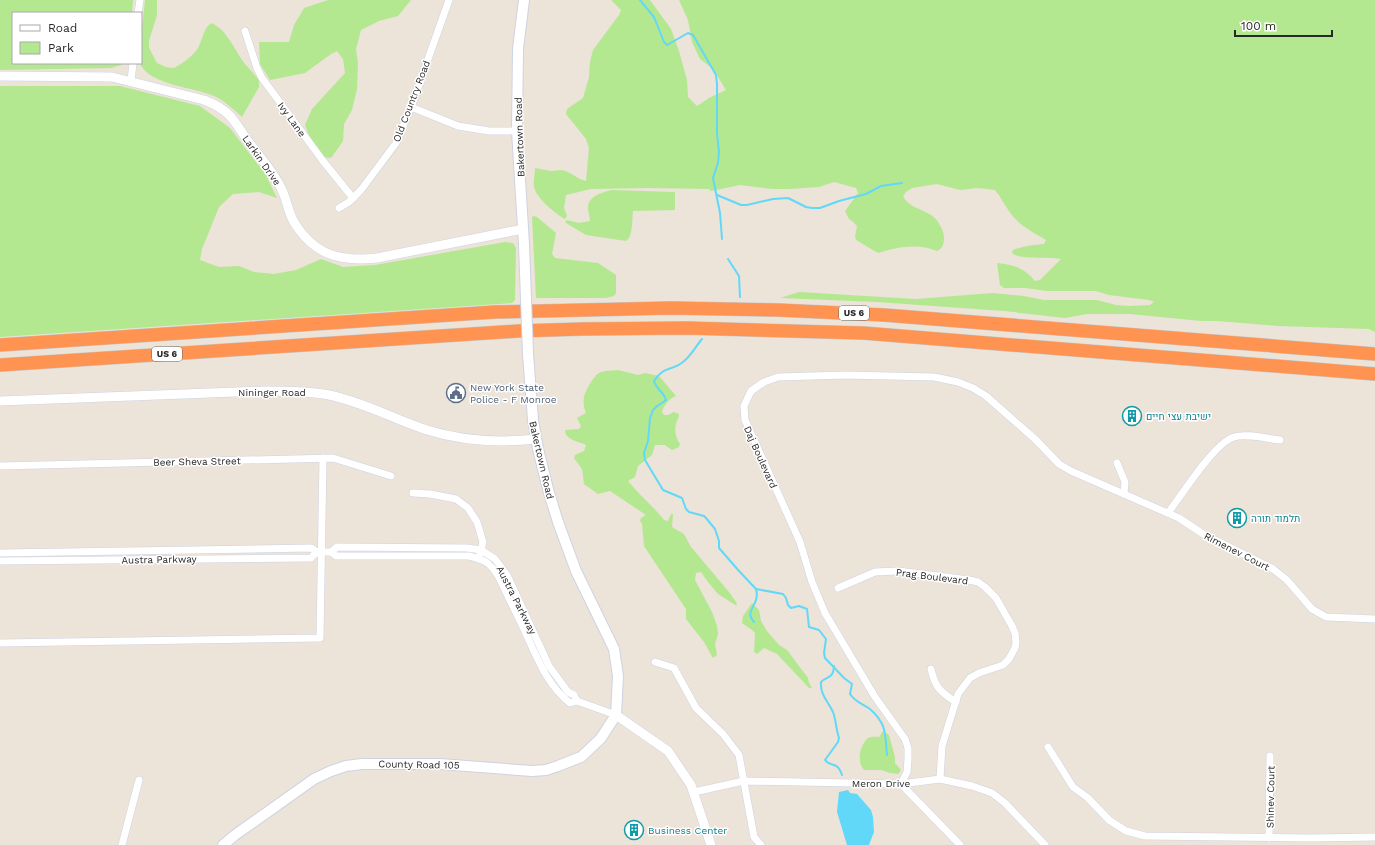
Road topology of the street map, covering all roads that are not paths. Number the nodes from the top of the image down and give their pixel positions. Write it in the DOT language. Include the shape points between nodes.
graph roads {
  1 [pos="140,0"];
  2 [pos="449,0"];
  3 [pos="524,0"];
  4 [pos="138,12"];
  5 [pos="245,31"];
  6 [pos="133,64"];
  7 [pos="0,76"];
  8 [pos="130,81"];
  9 [pos="411,107"];
  10 [pos="517,131"];
  11 [pos="354,198"];
  12 [pos="339,208"];
  13 [pos="523,229"];
  14 [pos="0,345"];
  15 [pos="1375,354"];
  16 [pos="0,365"];
  17 [pos="1375,374"];
  18 [pos="0,401"];
  19 [pos="536,439"];
  20 [pos="1280,440"];
  21 [pos="323,458"];
  22 [pos="1117,463"];
  23 [pos="0,466"];
  24 [pos="391,476"];
  25 [pos="413,493"];
  26 [pos="1124,494"];
  27 [pos="1168,513"];
  28 [pos="481,550"];
  29 [pos="319,552"];
  30 [pos="331,552"];
  31 [pos="0,553"];
  32 [pos="479,558"];
  33 [pos="0,561"];
  34 [pos="838,588"];
  35 [pos="1375,619"];
  36 [pos="0,643"];
  37 [pos="656,662"];
  38 [pos="931,669"];
  39 [pos="577,701"];
  40 [pos="956,702"];
  41 [pos="616,715"];
  42 [pos="1048,747"];
  43 [pos="1270,756"];
  44 [pos="940,779"];
  45 [pos="139,780"];
  46 [pos="744,781"];
  47 [pos="901,784"];
  48 [pos="694,792"];
  49 [pos="1269,838"];
  50 [pos="1375,838"];
  51 [pos="122,845"];
  52 [pos="223,845"];
  53 [pos="711,845"];
  54 [pos="761,845"];
  55 [pos="960,845"];
  56 [pos="1045,845"];
  1 -- 4 [label="street"];
  2 -- 9 [label="street, Old Country Road"];
  3 -- 10 [label="main road, Bakertown Road" via="518,49"];
  5 -- 11 [label="street, Ivy Lane" via="262,78"];
  6 -- 8 [label="street"];
  7 -- 8 [label="street, Larkin Drive" via="112,77"];
  8 -- 13 [label="street, Larkin Drive" via="217,105 229,116 276,178 294,221 304,236 330,255 357,260 376,258"];
  9 -- 10 [label="street" via="458,126 489,131"];
  9 -- 11 [label="street, Old Country Road" via="396,143"];
  10 -- 13 [label="main road, Bakertown Road"];
  11 -- 12 [label="street, Old Country Road"];
  13 -- 19 [label="main road, Bakertown Road, bridge" via="531,409"];
  14 -- 15 [label="highway, US 6" via="502,312 671,308 891,315"];
  16 -- 17 [label="highway, US 6" via="505,332 687,328 877,334"];
  18 -- 19 [label="street, Nininger Road" via="265,391 306,392 354,401 449,436 493,441"];
  19 -- 41 [label="main road, Bakertown Road" via="566,548 614,649 618,676"];
  20 -- 27 [label="street" via="1235,436 1225,441 1215,450"];
  21 -- 23 [label="street, Beer Sheva Street"];
  21 -- 24 [label="street, Beer Sheva Street" via="333,458"];
  21 -- 29 [label="street"];
  22 -- 26 [label="street" via="1126,482"];
  25 -- 28 [label="street" via="456,499 468,508 477,522 484,542"];
  26 -- 27 [label="street, Rimenev Court"];
  26 -- 47 [label="street, Daj Boulevard" via="1059,464 986,396 958,382 934,377 806,375 778,377 751,390 744,406 745,420 800,542 825,613 875,697 905,739 908,748 907,772"];
  27 -- 35 [label="street, Rimenev Court" via="1273,570 1287,580 1320,614 1326,617"];
  28 -- 30 [label="street, Austra Parkway" via="336,548"];
  28 -- 32 [label="street"];
  28 -- 39 [label="street, Austra Parkway" via="499,563 507,575 549,666"];
  29 -- 30 [label="street, Austra Parkway"];
  29 -- 31 [label="street, Austra Parkway" via="311,548"];
  29 -- 33 [label="street, Austra Parkway" via="311,558"];
  29 -- 36 [label="street" via="320,638"];
  30 -- 32 [label="street, Austra Parkway" via="336,556"];
  32 -- 39 [label="street, Austra Parkway" via="485,560 499,577 543,671 553,686 570,703"];
  34 -- 40 [label="street, Prag Boulevard" via="875,572 898,571 978,582 991,592 1015,633 1015,648 1003,665 970,678 958,694"];
  37 -- 46 [label="street" via="674,668 696,708 723,734 739,755"];
  38 -- 40 [label="street" via="938,689"];
  39 -- 41 [label="street, Austra Parkway"];
  40 -- 44 [label="street, Prag Boulevard" via="942,746"];
  41 -- 48 [label="street" via="668,751"];
  41 -- 52 [label="main road, County Road 105" via="601,738 581,757 546,770 411,763 346,766 331,771 289,796"];
  42 -- 49 [label="street" via="1073,788 1088,798 1109,820 1126,831 1150,837"];
  43 -- 49 [label="street, Shinev Court"];
  44 -- 47 [label="street, Meron Drive"];
  44 -- 56 [label="street, Meron Drive" via="972,786 992,794 1005,803"];
  45 -- 51 [label="street"];
  46 -- 47 [label="street, Meron Drive"];
  46 -- 48 [label="street, Meron Drive"];
  46 -- 54 [label="street" via="754,836"];
  47 -- 55 [label="street"];
  48 -- 53 [label="street"];
  49 -- 50 [label="street"];
}
